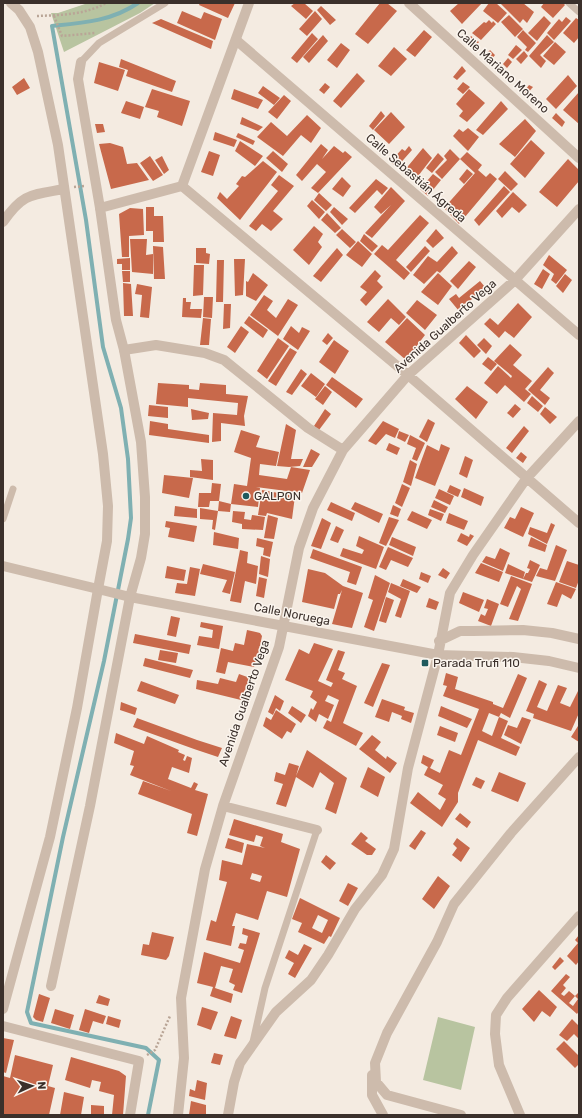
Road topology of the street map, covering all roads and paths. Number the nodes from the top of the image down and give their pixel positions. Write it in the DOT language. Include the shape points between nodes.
graph roads {
  1 [pos="11,3"];
  2 [pos="106,3"];
  3 [pos="165,3"];
  4 [pos="249,3"];
  5 [pos="569,3"];
  6 [pos="412,5"];
  7 [pos="579,12"];
  8 [pos="54,16"];
  9 [pos="23,17"];
  10 [pos="98,33"];
  11 [pos="236,40"];
  12 [pos="81,62"];
  13 [pos="579,158"];
  14 [pos="86,186"];
  15 [pos="182,186"];
  16 [pos="75,187"];
  17 [pos="64,189"];
  18 [pos="100,208"];
  19 [pos="579,208"];
  20 [pos="3,222"];
  21 [pos="515,280"];
  22 [pos="579,335"];
  23 [pos="124,350"];
  24 [pos="408,375"];
  25 [pos="579,421"];
  26 [pos="343,450"];
  27 [pos="526,479"];
  28 [pos="13,489"];
  29 [pos="3,519"];
  30 [pos="579,523"];
  31 [pos="3,566"];
  32 [pos="98,589"];
  33 [pos="126,596"];
  34 [pos="283,625"];
  35 [pos="579,639"];
  36 [pos="439,641"];
  37 [pos="438,655"];
  38 [pos="579,668"];
  39 [pos="579,757"];
  40 [pos="223,806"];
  41 [pos="317,830"];
  42 [pos="579,916"];
  43 [pos="51,986"];
  44 [pos="181,998"];
  45 [pos="3,1010"];
  46 [pos="3,1026"];
  47 [pos="252,1045"];
  48 [pos="140,1060"];
  49 [pos="375,1063"];
  50 [pos="419,1103"];
  51 [pos="130,1115"];
  52 [pos="178,1115"];
  53 [pos="228,1115"];
  54 [pos="383,1115"];
  55 [pos="437,1115"];
  56 [pos="461,1115"];
  57 [pos="520,1115"];
  1 -- 9 [label="street"];
  2 -- 8 [label="path" via="98,8"];
  3 -- 12 [label="lane" via="99,43"];
  4 -- 11 [label="street"];
  5 -- 7 [label="lane"];
  6 -- 13 [label="street, Calle Mariano Moreno"];
  8 -- 9 [label="path"];
  8 -- 10 [label="path" via="62,36"];
  9 -- 17 [label="street" via="30,27 38,52 58,145"];
  11 -- 15 [label="street"];
  11 -- 21 [label="street, Calle Sebastián Ágreda"];
  12 -- 18 [label="street" via="78,79"];
  14 -- 16 [label="path"];
  15 -- 18 [label="street"];
  15 -- 24 [label="street"];
  17 -- 20 [label="street" via="30,195 12,209"];
  17 -- 32 [label="street" via="103,454 108,506 108,541"];
  18 -- 23 [label="street" via="116,320"];
  19 -- 21 [label="street, Avenida Gualberto Vega"];
  21 -- 22 [label="street, Calle Sebastián Ágreda"];
  21 -- 24 [label="street, Avenida Gualberto Vega"];
  23 -- 26 [label="street" via="156,345 205,353 224,360 308,428"];
  23 -- 33 [label="street" via="141,442 146,497 145,534 141,558"];
  24 -- 26 [label="street, Avenida Gualberto Vega"];
  24 -- 27 [label="street"];
  25 -- 27 [label="street"];
  26 -- 34 [label="street, Avenida Gualberto Vega" via="313,508 299,548"];
  27 -- 30 [label="street"];
  27 -- 36 [label="street" via="450,593"];
  28 -- 29 [label="lane"];
  31 -- 32 [label="street, Calle Noruega"];
  32 -- 33 [label="street, Calle Noruega"];
  32 -- 45 [label="street" via="50,837"];
  33 -- 34 [label="street, Calle Noruega"];
  33 -- 43 [label="street" via="90,806"];
  34 -- 37 [label="street, Calle Noruega"];
  34 -- 40 [label="street, Avenida Gualberto Vega" via="279,647"];
  35 -- 36 [label="street" via="523,630 460,631"];
  36 -- 37 [label="street"];
  37 -- 38 [label="street, Calle Noruega" via="513,657"];
  37 -- 47 [label="street" via="408,768 394,849 382,875 355,908 311,980 276,1012"];
  39 -- 49 [label="street" via="511,833 454,904 437,942 387,1033"];
  40 -- 41 [label="street"];
  40 -- 44 [label="street, Avenida Gualberto Vega" via="205,869"];
  41 -- 47 [label="lane" via="265,988"];
  42 -- 57 [label="street" via="507,998 496,1015 495,1034 499,1065"];
  44 -- 48 [label="path" via="155,1050"];
  44 -- 52 [label="street, Avenida Gualberto Vega" via="184,1058"];
  46 -- 48 [label="street"];
  47 -- 53 [label="street" via="240,1063"];
  48 -- 51 [label="street"];
  49 -- 50 [label="street" via="376,1082 387,1095"];
  49 -- 54 [label="street" via="372,1094"];
  50 -- 55 [label="street"];
  50 -- 56 [label="street"];
}
